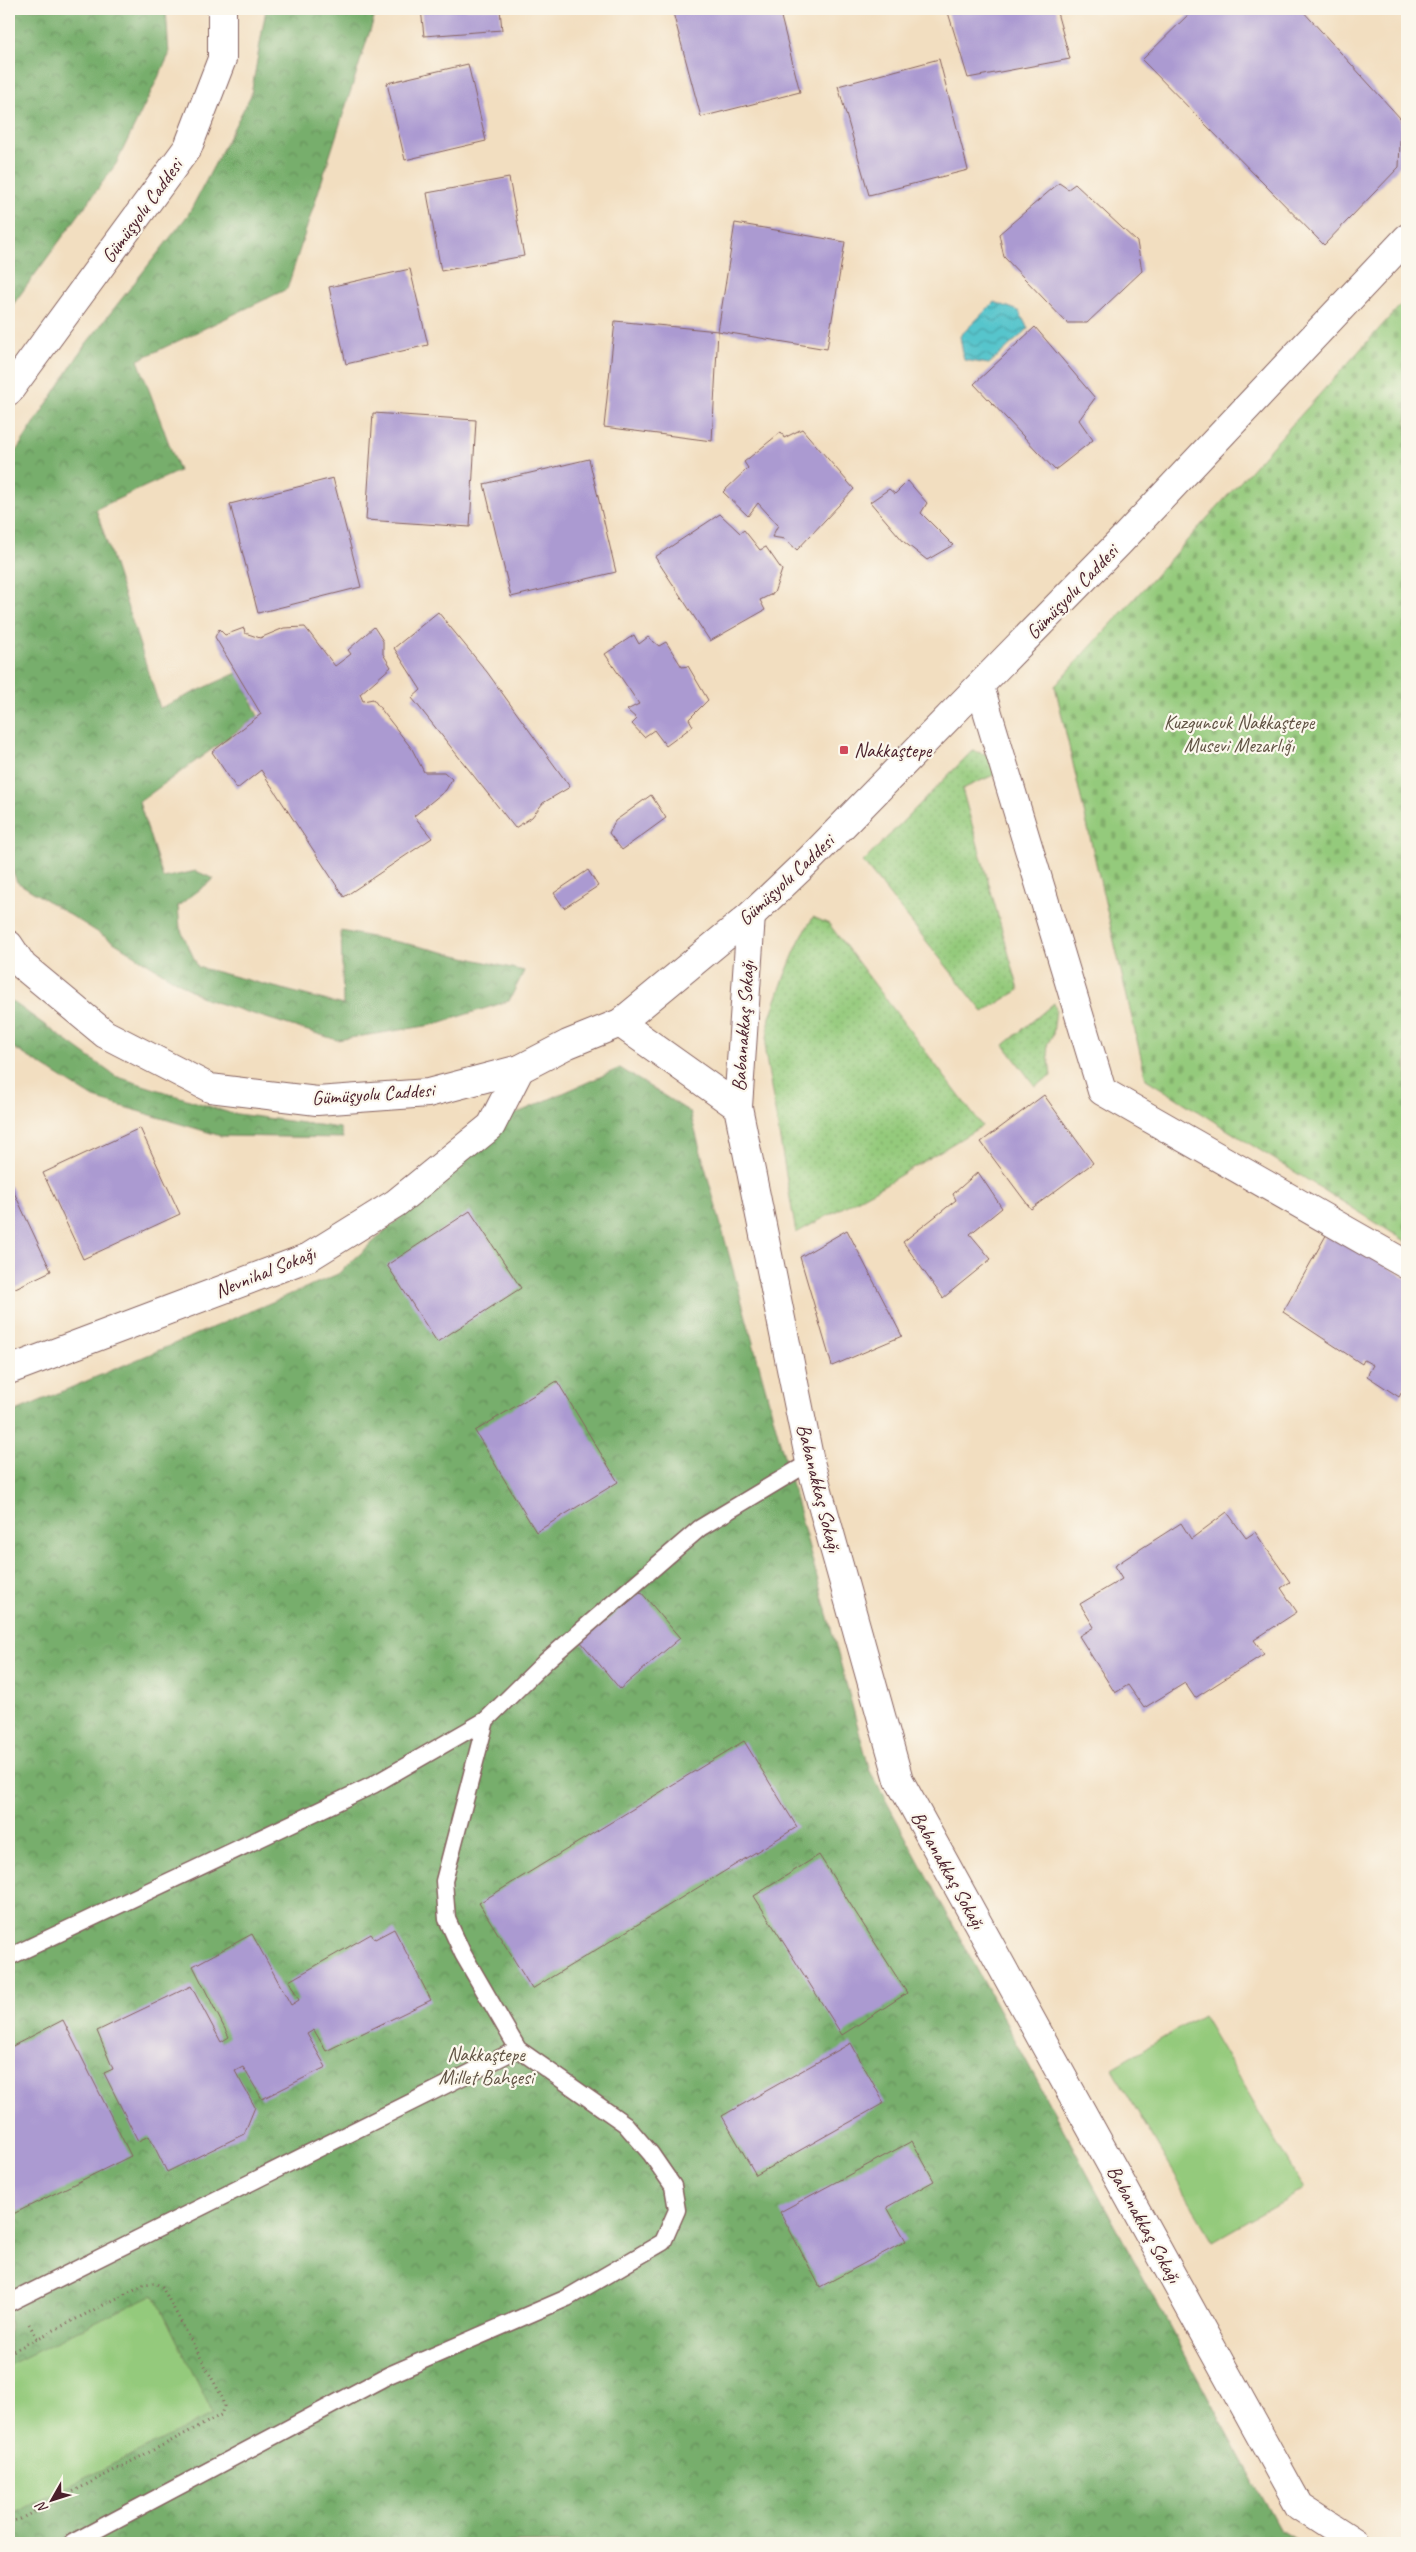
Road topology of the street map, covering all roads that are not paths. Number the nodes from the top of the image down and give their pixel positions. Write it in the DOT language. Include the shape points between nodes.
graph roads {
  1 [pos="222,9"];
  2 [pos="1407,238"];
  3 [pos="9,391"];
  4 [pos="980,687"];
  5 [pos="751,914"];
  6 [pos="9,945"];
  7 [pos="620,1023"];
  8 [pos="520,1069"];
  9 [pos="738,1107"];
  10 [pos="1407,1265"];
  11 [pos="9,1370"];
  12 [pos="810,1462"];
  13 [pos="486,1720"];
  14 [pos="9,1957"];
  15 [pos="518,2049"];
  16 [pos="9,2303"];
  17 [pos="72,2543"];
  18 [pos="1356,2543"];
  1 -- 3 [label="street, Gümüşyolu Caddesi" via="222,59 188,147"];
  2 -- 4 [label="street, Gümüşyolu Caddesi"];
  4 -- 5 [label="street, Gümüşyolu Caddesi"];
  4 -- 10 [label="street" via="1102,1091"];
  5 -- 7 [label="street, Gümüşyolu Caddesi"];
  5 -- 9 [label="street, Babanakkaş Sokağı"];
  6 -- 8 [label="street, Gümüşyolu Caddesi" via="23,966 105,1034 210,1088 317,1101 428,1093"];
  7 -- 8 [label="street, Gümüşyolu Caddesi" via="568,1044"];
  7 -- 9 [label="street, Babanakkaş Sokağı"];
  8 -- 11 [label="street, Nevnihal Sokağı" via="491,1126 396,1203 309,1257"];
  9 -- 12 [label="street, Babanakkaş Sokağı"];
  12 -- 13 [label="lane" via="700,1528 546,1661"];
  12 -- 18 [label="street, Babanakkaş Sokağı" via="899,1780 1299,2506"];
  13 -- 14 [label="lane" via="373,1785"];
  13 -- 15 [label="lane" via="444,1881 447,1919 463,1954"];
  15 -- 16 [label="lane"];
  15 -- 17 [label="lane" via="625,2124 651,2154 673,2186 677,2210 662,2242 567,2298 389,2375"];
}
